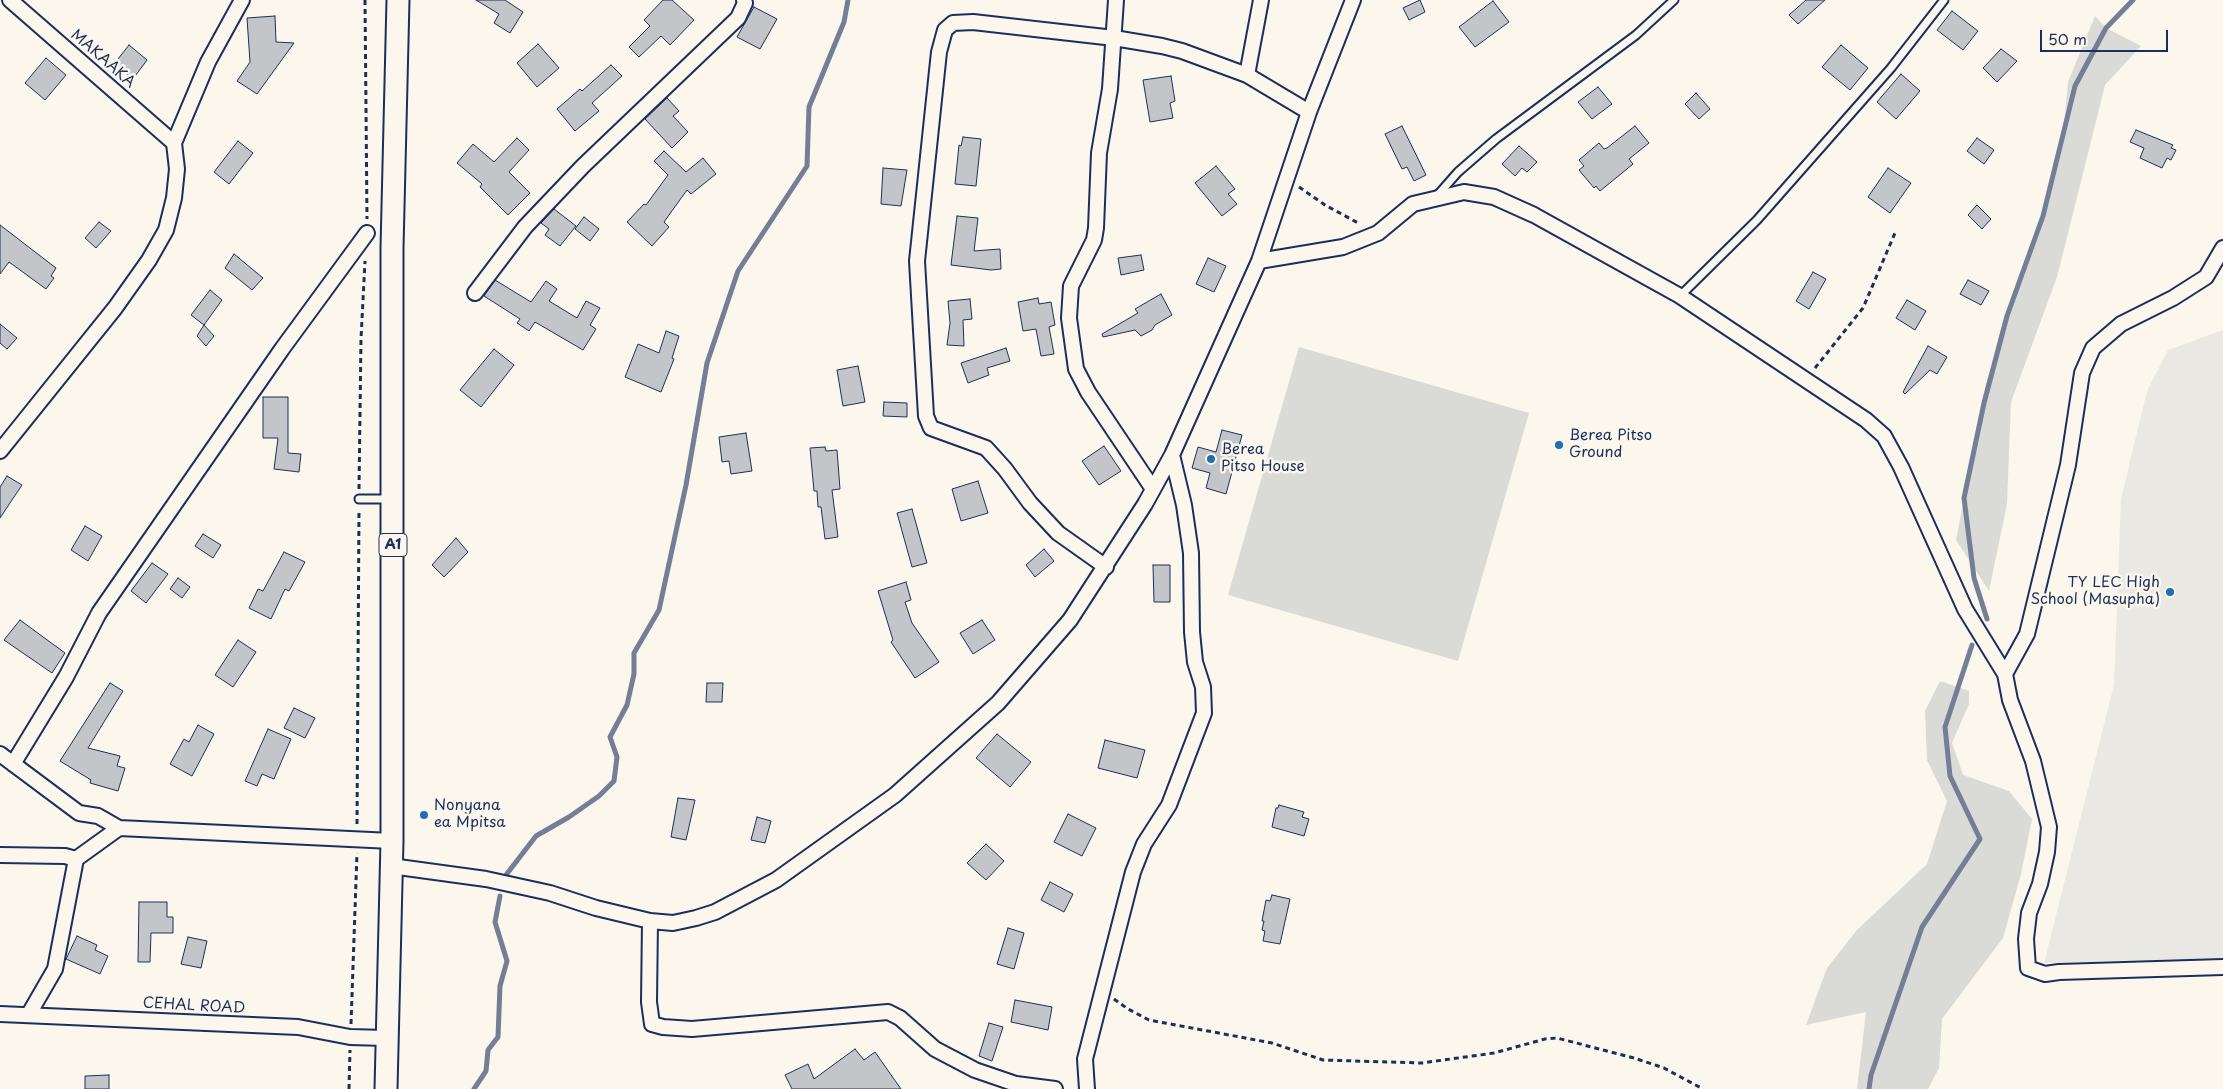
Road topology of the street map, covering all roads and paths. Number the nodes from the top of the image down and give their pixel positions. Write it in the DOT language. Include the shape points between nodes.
graph roads {
  1 [pos="10,0"];
  2 [pos="242,0"];
  3 [pos="365,0"];
  4 [pos="398,0"];
  5 [pos="744,0"];
  6 [pos="1116,0"];
  7 [pos="1261,0"];
  8 [pos="1353,0"];
  9 [pos="1674,0"];
  10 [pos="1944,0"];
  11 [pos="1114,38"];
  12 [pos="1247,75"];
  13 [pos="1309,112"];
  14 [pos="174,143"];
  15 [pos="1288,179"];
  16 [pos="1435,198"];
  17 [pos="367,233"];
  18 [pos="1378,233"];
  19 [pos="1896,233"];
  20 [pos="2223,248"];
  21 [pos="1260,262"];
  22 [pos="475,293"];
  23 [pos="1680,296"];
  24 [pos="1805,381"];
  25 [pos="0,451"];
  26 [pos="1172,455"];
  27 [pos="1153,489"];
  28 [pos="359,499"];
  29 [pos="393,499"];
  30 [pos="1106,567"];
  31 [pos="2005,674"];
  32 [pos="0,754"];
  33 [pos="13,764"];
  34 [pos="119,828"];
  35 [pos="357,838"];
  36 [pos="392,841"];
  37 [pos="0,855"];
  38 [pos="76,859"];
  39 [pos="391,866"];
  40 [pos="650,921"];
  41 [pos="2223,967"];
  42 [pos="1104,991"];
  43 [pos="0,1014"];
  44 [pos="29,1014"];
  45 [pos="350,1037"];
  46 [pos="386,1038"];
  47 [pos="349,1089"];
  48 [pos="386,1089"];
  49 [pos="1054,1089"];
  50 [pos="1087,1089"];
  51 [pos="1703,1089"];
  1 -- 14 [label="street, MAKAAKA"];
  2 -- 14 [label="street" via="208,62"];
  3 -- 17 [label="path"];
  4 -- 29 [label="main road, A1" via="392,248"];
  5 -- 22 [label="street" via="738,18 577,173 514,240"];
  6 -- 11 [label="street"];
  7 -- 12 [label="street"];
  8 -- 13 [label="street"];
  9 -- 16 [label="lane" via="1636,36 1496,139 1458,172"];
  10 -- 23 [label="lane" via="1891,68 1757,220"];
  11 -- 12 [label="street" via="1182,51"];
  11 -- 27 [label="street" via="1110,89 1099,152 1096,228 1094,240 1071,286 1069,318 1076,369"];
  11 -- 30 [label="street" via="973,22 953,23 945,30 917,261 926,416 931,428 986,448 1058,533"];
  12 -- 13 [label="street"];
  13 -- 15 [label="street"];
  14 -- 25 [label="street" via="177,169 166,230 115,308"];
  15 -- 18 [label="path" via="1325,205"];
  15 -- 21 [label="street"];
  16 -- 18 [label="street" via="1413,204"];
  16 -- 23 [label="street" via="1464,192 1494,197 1534,215"];
  17 -- 28 [label="path" via="361,339"];
  17 -- 33 [label="street" via="282,349 99,613 66,678"];
  18 -- 21 [label="street" via="1343,247"];
  19 -- 24 [label="path" via="1863,308"];
  20 -- 31 [label="street" via="2206,277 2121,324 2093,348 2082,373 2068,464 2027,634"];
  21 -- 26 [label="street"];
  23 -- 24 [label="street"];
  24 -- 31 [label="street" via="1866,420 1884,436 1902,467 1965,609"];
  26 -- 27 [label="street"];
  26 -- 42 [label="street" via="1191,553 1192,632 1195,662 1203,687 1204,713 1169,804 1144,844"];
  27 -- 30 [label="street"];
  28 -- 29 [label="lane"];
  28 -- 35 [label="path"];
  29 -- 36 [label="main road, A1"];
  30 -- 40 [label="street" via="1070,620 998,703 895,795 776,880 736,902 696,918 673,923"];
  31 -- 41 [label="street" via="2010,700 2033,761 2049,826 2048,852 2029,913 2026,938 2028,968 2046,974"];
  32 -- 33 [label="street"];
  33 -- 34 [label="street" via="79,813 98,816"];
  34 -- 35 [label="street"];
  34 -- 38 [label="street"];
  35 -- 36 [label="street"];
  35 -- 45 [label="path"];
  36 -- 39 [label="main road, A1"];
  37 -- 38 [label="street"];
  38 -- 44 [label="street" via="55,969"];
  39 -- 40 [label="street" via="486,879"];
  39 -- 46 [label="main road, A1"];
  40 -- 49 [label="street" via="649,1002 652,1024 692,1029 888,1012 900,1018 935,1049 975,1070 1016,1084"];
  42 -- 50 [label="street" via="1085,1059"];
  42 -- 51 [label="path" via="1149,1020 1272,1043 1323,1060 1422,1063 1494,1053 1545,1038 1556,1038 1664,1068"];
  43 -- 44 [label="street, CEHAL ROAD"];
  44 -- 45 [label="street, CEHAL ROAD" via="298,1027"];
  45 -- 46 [label="street, CEHAL ROAD"];
  45 -- 47 [label="path"];
  46 -- 48 [label="main road, A1"];
}
